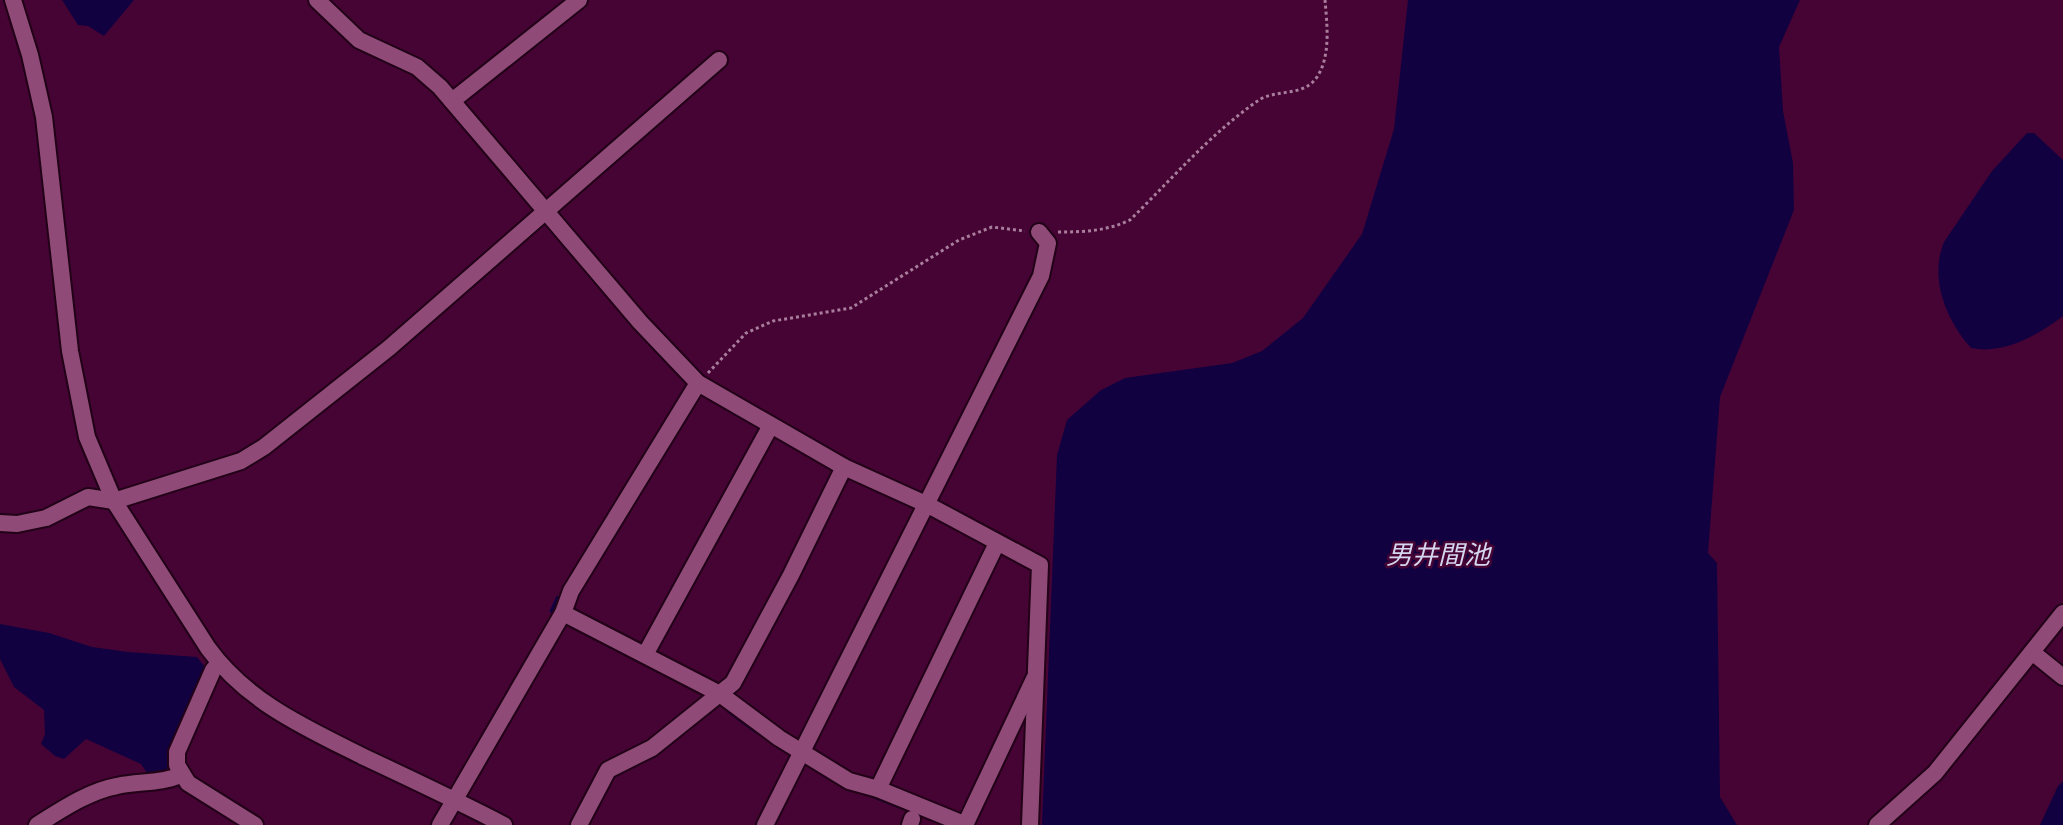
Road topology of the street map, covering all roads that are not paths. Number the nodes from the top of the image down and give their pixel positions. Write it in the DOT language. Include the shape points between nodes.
graph roads {
  1 [pos="13,0"];
  2 [pos="317,0"];
  3 [pos="579,0"];
  4 [pos="719,60"];
  5 [pos="452,101"];
  6 [pos="546,212"];
  7 [pos="1039,232"];
  8 [pos="698,383"];
  9 [pos="770,427"];
  10 [pos="844,467"];
  11 [pos="114,501"];
  12 [pos="928,505"];
  13 [pos="0,523"];
  14 [pos="997,543"];
  15 [pos="563,613"];
  16 [pos="2063,613"];
  17 [pos="2032,652"];
  18 [pos="646,653"];
  19 [pos="219,663"];
  20 [pos="1037,672"];
  21 [pos="2063,676"];
  22 [pos="720,694"];
  23 [pos="804,753"];
  24 [pos="181,775"];
  25 [pos="878,789"];
  26 [pos="454,799"];
  27 [pos="37,825"];
  28 [pos="255,825"];
  29 [pos="440,825"];
  30 [pos="504,825"];
  31 [pos="579,825"];
  32 [pos="765,825"];
  33 [pos="965,825"];
  34 [pos="1030,825"];
  35 [pos="1877,825"];
  1 -- 11 [label="street" via="44,117 79,409 92,452"];
  2 -- 5 [label="street" via="359,40 417,67"];
  3 -- 5 [label="street"];
  4 -- 6 [label="street"];
  5 -- 6 [label="street"];
  6 -- 8 [label="street"];
  6 -- 11 [label="street" via="381,355 264,447 241,461"];
  7 -- 12 [label="street" via="1048,243 1041,276"];
  8 -- 9 [label="street"];
  8 -- 15 [label="street" via="571,591"];
  9 -- 10 [label="street"];
  9 -- 18 [label="street"];
  10 -- 12 [label="street"];
  10 -- 22 [label="street" via="733,683"];
  11 -- 13 [label="street" via="88,497 46,518"];
  11 -- 19 [label="street"];
  12 -- 14 [label="street"];
  12 -- 23 [label="street"];
  14 -- 20 [label="street" via="1040,565"];
  14 -- 25 [label="street"];
  15 -- 18 [label="street"];
  15 -- 26 [label="street"];
  16 -- 17 [label="street"];
  17 -- 21 [label="street"];
  17 -- 35 [label="street" via="1935,773"];
  18 -- 22 [label="street"];
  19 -- 24 [label="street" via="177,752"];
  19 -- 26 [label="street" via="283,715"];
  20 -- 33 [label="street"];
  20 -- 34 [label="street"];
  22 -- 23 [label="street"];
  22 -- 31 [label="street" via="652,748 608,770"];
  23 -- 25 [label="street" via="849,781"];
  23 -- 32 [label="street"];
  24 -- 27 [label="street" via="166,781 102,790"];
  24 -- 28 [label="street"];
  25 -- 33 [label="street"];
  26 -- 29 [label="street"];
  26 -- 30 [label="street"];
}
